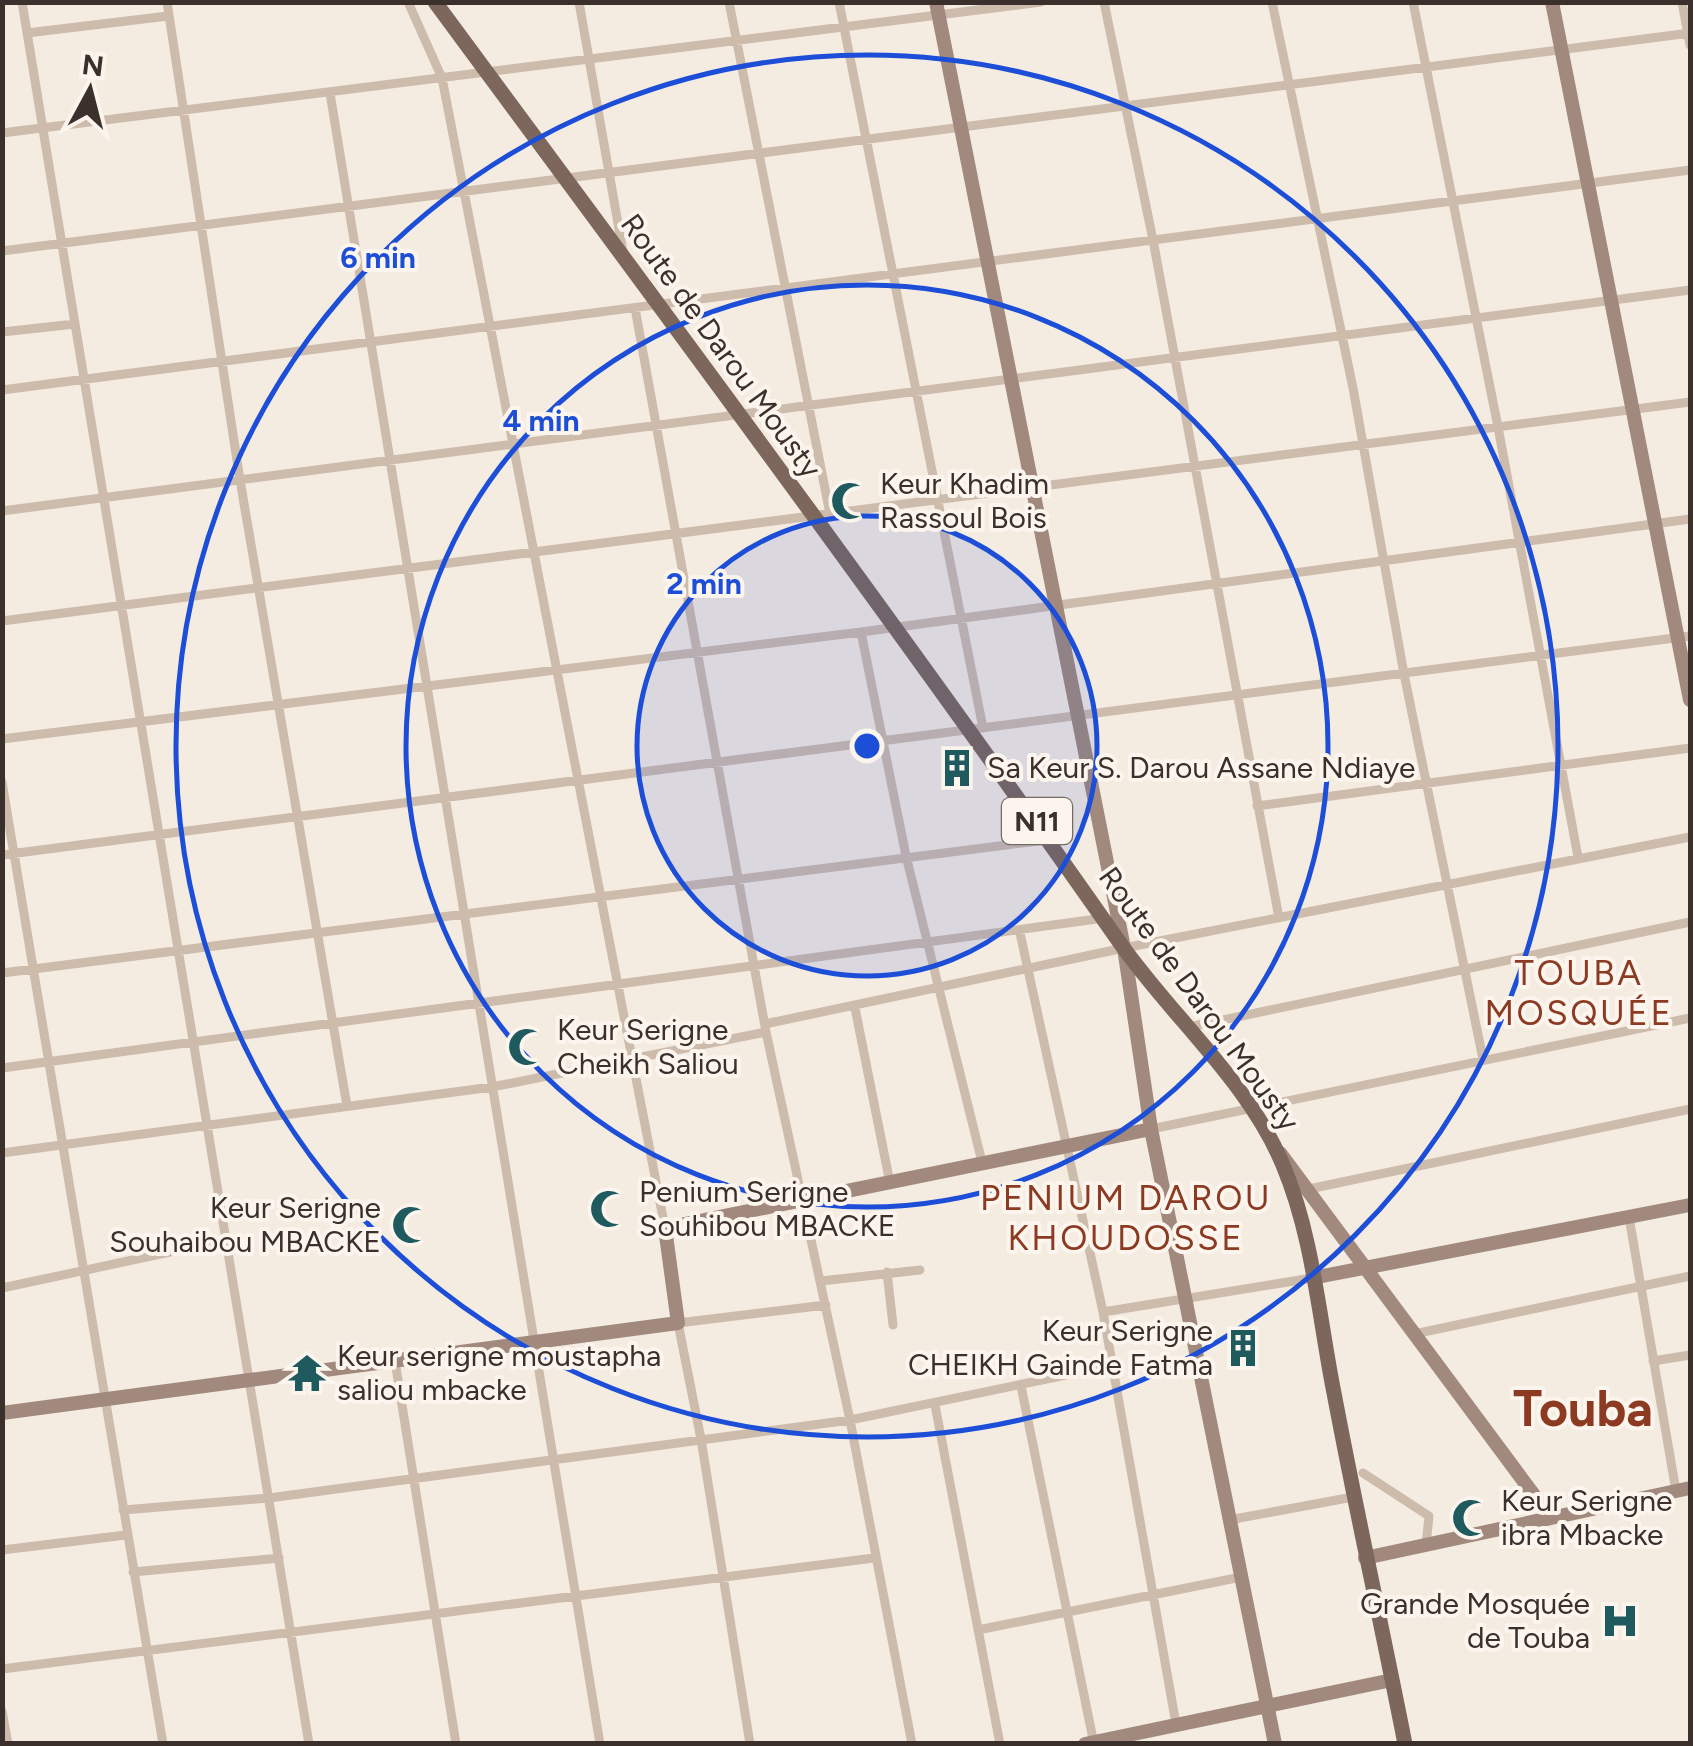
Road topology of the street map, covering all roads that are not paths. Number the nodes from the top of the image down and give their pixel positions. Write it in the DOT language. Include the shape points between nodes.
graph roads {
  1 [pos="22,2"];
  2 [pos="166,2"];
  3 [pos="408,2"];
  4 [pos="435,2"];
  5 [pos="579,2"];
  6 [pos="729,2"];
  7 [pos="839,2"];
  8 [pos="1041,2"];
  9 [pos="1104,2"];
  10 [pos="1272,2"];
  11 [pos="1412,2"];
  12 [pos="1552,2"];
  13 [pos="1682,2"];
  14 [pos="938,8"];
  15 [pos="168,16"];
  16 [pos="844,27"];
  17 [pos="27,33"];
  18 [pos="1689,33"];
  19 [pos="737,40"];
  20 [pos="1690,44"];
  21 [pos="1560,50"];
  22 [pos="589,60"];
  23 [pos="1426,67"];
  24 [pos="486,72"];
  25 [pos="442,78"];
  26 [pos="1288,85"];
  27 [pos="330,94"];
  28 [pos="1126,106"];
  29 [pos="181,109"];
  30 [pos="961,127"];
  31 [pos="43,128"];
  32 [pos="2,133"];
  33 [pos="866,139"];
  34 [pos="759,153"];
  35 [pos="1690,170"];
  36 [pos="609,172"];
  37 [pos="563,178"];
  38 [pos="1586,184"];
  39 [pos="464,191"];
  40 [pos="1452,202"];
  41 [pos="348,206"];
  42 [pos="1317,219"];
  43 [pos="200,225"];
  44 [pos="1154,240"];
  45 [pos="62,243"];
  46 [pos="2,250"];
  47 [pos="625,260"];
  48 [pos="988,262"];
  49 [pos="890,275"];
  50 [pos="786,288"];
  51 [pos="1690,290"];
  52 [pos="1610,301"];
  53 [pos="658,305"];
  54 [pos="635,308"];
  55 [pos="1477,318"];
  56 [pos="75,324"];
  57 [pos="491,327"];
  58 [pos="2,332"];
  59 [pos="1343,336"];
  60 [pos="371,342"];
  61 [pos="1174,358"];
  62 [pos="222,362"];
  63 [pos="1010,379"];
  64 [pos="84,380"];
  65 [pos="2,390"];
  66 [pos="915,392"];
  67 [pos="1690,402"];
  68 [pos="808,406"];
  69 [pos="1632,410"];
  70 [pos="737,415"];
  71 [pos="656,426"];
  72 [pos="1498,427"];
  73 [pos="514,444"];
  74 [pos="1363,445"];
  75 [pos="390,460"];
  76 [pos="1193,467"];
  77 [pos="240,480"];
  78 [pos="1032,488"];
  79 [pos="104,498"];
  80 [pos="937,500"];
  81 [pos="2,511"];
  82 [pos="821,515"];
  83 [pos="1690,519"];
  84 [pos="1654,524"];
  85 [pos="676,534"];
  86 [pos="1519,540"];
  87 [pos="536,552"];
  88 [pos="1387,560"];
  89 [pos="408,569"];
  90 [pos="1215,585"];
  91 [pos="259,588"];
  92 [pos="122,606"];
  93 [pos="1056,606"];
  94 [pos="962,617"];
  95 [pos="2,622"];
  96 [pos="893,625"];
  97 [pos="860,632"];
  98 [pos="1685,637"];
  99 [pos="698,652"];
  100 [pos="1541,656"];
  101 [pos="558,669"];
  102 [pos="1404,674"];
  103 [pos="426,684"];
  104 [pos="1240,695"];
  105 [pos="1690,700"];
  106 [pos="279,705"];
  107 [pos="1076,716"];
  108 [pos="141,724"];
  109 [pos="978,729"];
  110 [pos="2,739"];
  111 [pos="881,741"];
  112 [pos="1690,748"];
  113 [pos="718,762"];
  114 [pos="1560,768"];
  115 [pos="581,780"];
  116 [pos="2,782"];
  117 [pos="1427,784"];
  118 [pos="445,798"];
  119 [pos="1257,806"];
  120 [pos="298,817"];
  121 [pos="160,835"];
  122 [pos="1690,837"];
  123 [pos="1050,839"];
  124 [pos="8,854"];
  125 [pos="906,856"];
  126 [pos="1578,857"];
  127 [pos="738,879"];
  128 [pos="1446,884"];
  129 [pos="604,899"];
  130 [pos="464,914"];
  131 [pos="1104,918"];
  132 [pos="1278,918"];
  133 [pos="1690,922"];
  134 [pos="318,933"];
  135 [pos="1020,933"];
  136 [pos="926,943"];
  137 [pos="178,948"];
  138 [pos="1124,948"];
  139 [pos="755,968"];
  140 [pos="34,969"];
  141 [pos="1464,969"];
  142 [pos="1030,972"];
  143 [pos="2,973"];
  144 [pos="621,988"];
  145 [pos="941,990"];
  146 [pos="479,1006"];
  147 [pos="855,1008"];
  148 [pos="1690,1018"];
  149 [pos="334,1025"];
  150 [pos="1190,1027"];
  151 [pos="766,1028"];
  152 [pos="194,1044"];
  153 [pos="1482,1059"];
  154 [pos="636,1060"];
  155 [pos="49,1063"];
  156 [pos="2,1068"];
  157 [pos="492,1087"];
  158 [pos="347,1106"];
  159 [pos="1690,1108"];
  160 [pos="1251,1111"];
  161 [pos="207,1124"];
  162 [pos="1150,1129"];
  163 [pos="65,1146"];
  164 [pos="1069,1147"];
  165 [pos="1276,1148"];
  166 [pos="2,1153"];
  167 [pos="982,1162"];
  168 [pos="890,1183"];
  169 [pos="1309,1188"];
  170 [pos="804,1200"];
  171 [pos="1690,1205"];
  172 [pos="1628,1217"];
  173 [pos="665,1228"];
  174 [pos="226,1240"];
  175 [pos="920,1270"];
  176 [pos="1367,1270"];
  177 [pos="86,1272"];
  178 [pos="887,1272"];
  179 [pos="1690,1276"];
  180 [pos="1312,1278"];
  181 [pos="821,1281"];
  182 [pos="1642,1286"];
  183 [pos="2,1288"];
  184 [pos="1184,1299"];
  185 [pos="826,1305"];
  186 [pos="1102,1312"];
  187 [pos="678,1324"];
  188 [pos="893,1325"];
  189 [pos="1413,1334"];
  190 [pos="535,1343"];
  191 [pos="1690,1354"];
  192 [pos="396,1361"];
  193 [pos="1653,1361"];
  194 [pos="1110,1366"];
  195 [pos="249,1381"];
  196 [pos="1022,1386"];
  197 [pos="109,1400"];
  198 [pos="935,1405"];
  199 [pos="2,1413"];
  200 [pos="850,1420"];
  201 [pos="702,1438"];
  202 [pos="555,1458"];
  203 [pos="1363,1472"];
  204 [pos="413,1478"];
  205 [pos="1683,1490"];
  206 [pos="1353,1497"];
  207 [pos="268,1498"];
  208 [pos="123,1510"];
  209 [pos="1551,1518"];
  210 [pos="1230,1520"];
  211 [pos="126,1535"];
  212 [pos="1426,1544"];
  213 [pos="2,1550"];
  214 [pos="278,1558"];
  215 [pos="874,1558"];
  216 [pos="1364,1558"];
  217 [pos="133,1572"];
  218 [pos="1241,1577"];
  219 [pos="721,1579"];
  220 [pos="1151,1595"];
  221 [pos="580,1598"];
  222 [pos="1070,1612"];
  223 [pos="434,1616"];
  224 [pos="290,1630"];
  225 [pos="978,1630"];
  226 [pos="149,1651"];
  227 [pos="2,1669"];
  228 [pos="1392,1680"];
  229 [pos="1267,1705"];
  230 [pos="2,1710"];
  231 [pos="1176,1724"];
  232 [pos="1091,1743"];
  233 [pos="8,1744"];
  234 [pos="163,1744"];
  235 [pos="309,1744"];
  236 [pos="456,1744"];
  237 [pos="600,1744"];
  238 [pos="750,1744"];
  239 [pos="912,1744"];
  240 [pos="1000,1744"];
  241 [pos="1276,1744"];
  242 [pos="1404,1744"];
  1 -- 17 [label="street"];
  2 -- 15 [label="street"];
  3 -- 25 [label="street"];
  4 -- 24 [label="main road, Route de Darou Mousty / N11"];
  5 -- 22 [label="street"];
  6 -- 19 [label="street"];
  7 -- 16 [label="street"];
  8 -- 14 [label="street"];
  9 -- 28 [label="street"];
  10 -- 26 [label="street"];
  11 -- 23 [label="street"];
  12 -- 21 [label="street"];
  13 -- 18 [label="street"];
  14 -- 16 [label="street"];
  14 -- 30 [label="street"];
  15 -- 17 [label="street"];
  15 -- 29 [label="street"];
  16 -- 19 [label="street"];
  16 -- 33 [label="street"];
  17 -- 31 [label="street"];
  18 -- 20 [label="street"];
  18 -- 21 [label="street"];
  19 -- 22 [label="street"];
  19 -- 34 [label="street"];
  21 -- 23 [label="street"];
  21 -- 38 [label="street"];
  22 -- 24 [label="street"];
  22 -- 36 [label="street"];
  23 -- 26 [label="street"];
  23 -- 40 [label="street"];
  24 -- 25 [label="street"];
  24 -- 37 [label="main road, Route de Darou Mousty / N11"];
  25 -- 27 [label="street"];
  25 -- 39 [label="street"];
  26 -- 28 [label="street"];
  26 -- 42 [label="street"];
  27 -- 29 [label="street"];
  27 -- 41 [label="street"];
  28 -- 30 [label="street"];
  28 -- 44 [label="street"];
  29 -- 31 [label="street"];
  29 -- 43 [label="street"];
  30 -- 33 [label="street"];
  30 -- 48 [label="street"];
  31 -- 32 [label="street"];
  31 -- 45 [label="street"];
  33 -- 34 [label="street"];
  33 -- 49 [label="street"];
  34 -- 36 [label="street"];
  34 -- 50 [label="street"];
  35 -- 38 [label="street"];
  36 -- 37 [label="street"];
  36 -- 47 [label="street"];
  37 -- 39 [label="street"];
  37 -- 47 [label="main road, Route de Darou Mousty / N11"];
  38 -- 40 [label="street"];
  38 -- 52 [label="street"];
  39 -- 41 [label="street"];
  39 -- 57 [label="street"];
  40 -- 42 [label="street"];
  40 -- 55 [label="street"];
  41 -- 43 [label="street"];
  41 -- 60 [label="street"];
  42 -- 44 [label="street"];
  42 -- 59 [label="street"];
  43 -- 45 [label="street"];
  43 -- 62 [label="street"];
  44 -- 48 [label="street"];
  44 -- 61 [label="street"];
  45 -- 46 [label="street"];
  45 -- 56 [label="street"];
  47 -- 53 [label="main road, Route de Darou Mousty / N11"];
  48 -- 49 [label="street"];
  48 -- 63 [label="street"];
  49 -- 50 [label="street"];
  49 -- 66 [label="street"];
  50 -- 53 [label="street"];
  50 -- 68 [label="street"];
  51 -- 52 [label="street"];
  52 -- 55 [label="street"];
  52 -- 69 [label="street"];
  53 -- 54 [label="street"];
  53 -- 70 [label="main road, Route de Darou Mousty / N11"];
  54 -- 57 [label="street"];
  54 -- 71 [label="street"];
  55 -- 59 [label="street"];
  55 -- 72 [label="street"];
  56 -- 58 [label="street"];
  56 -- 64 [label="street"];
  57 -- 60 [label="street"];
  57 -- 73 [label="street"];
  59 -- 61 [label="street"];
  59 -- 74 [label="street"];
  60 -- 62 [label="street"];
  60 -- 75 [label="street"];
  61 -- 63 [label="street"];
  61 -- 76 [label="street"];
  62 -- 64 [label="street"];
  62 -- 77 [label="street"];
  63 -- 66 [label="street"];
  63 -- 78 [label="street"];
  64 -- 65 [label="street"];
  64 -- 79 [label="street"];
  66 -- 68 [label="street"];
  66 -- 80 [label="street"];
  67 -- 69 [label="street"];
  68 -- 70 [label="street"];
  68 -- 82 [label="street"];
  69 -- 72 [label="street"];
  69 -- 84 [label="street"];
  70 -- 71 [label="street"];
  70 -- 82 [label="main road, Route de Darou Mousty / N11"];
  71 -- 73 [label="street"];
  71 -- 85 [label="street"];
  72 -- 74 [label="street"];
  72 -- 86 [label="street"];
  73 -- 75 [label="street"];
  73 -- 87 [label="street"];
  74 -- 76 [label="street"];
  74 -- 88 [label="street"];
  75 -- 77 [label="street"];
  75 -- 89 [label="street"];
  76 -- 78 [label="street"];
  76 -- 90 [label="street"];
  77 -- 79 [label="street"];
  77 -- 91 [label="street"];
  78 -- 80 [label="street"];
  78 -- 93 [label="street"];
  79 -- 81 [label="street"];
  79 -- 92 [label="street"];
  80 -- 82 [label="street"];
  80 -- 94 [label="street"];
  82 -- 85 [label="street"];
  82 -- 96 [label="main road, Route de Darou Mousty / N11"];
  83 -- 84 [label="street"];
  84 -- 86 [label="street"];
  84 -- 98 [label="street"];
  85 -- 87 [label="street"];
  85 -- 99 [label="street"];
  86 -- 88 [label="street"];
  86 -- 100 [label="street"];
  87 -- 89 [label="street"];
  87 -- 101 [label="street"];
  88 -- 90 [label="street"];
  88 -- 102 [label="street"];
  89 -- 91 [label="street"];
  89 -- 103 [label="street"];
  90 -- 93 [label="street"];
  90 -- 104 [label="street"];
  91 -- 92 [label="street"];
  91 -- 106 [label="street"];
  92 -- 95 [label="street"];
  92 -- 108 [label="street"];
  93 -- 94 [label="street"];
  93 -- 107 [label="street"];
  94 -- 96 [label="street"];
  94 -- 109 [label="street"];
  96 -- 97 [label="street"];
  96 -- 109 [label="main road, Route de Darou Mousty / N11"];
  97 -- 99 [label="street"];
  97 -- 111 [label="street"];
  98 -- 100 [label="street"];
  98 -- 105 [label="street"];
  99 -- 101 [label="street"];
  99 -- 113 [label="street"];
  100 -- 102 [label="street"];
  100 -- 114 [label="street"];
  101 -- 103 [label="street"];
  101 -- 115 [label="street"];
  102 -- 104 [label="street"];
  102 -- 117 [label="street"];
  103 -- 106 [label="street"];
  103 -- 118 [label="street"];
  104 -- 107 [label="street"];
  104 -- 119 [label="street"];
  106 -- 108 [label="street"];
  106 -- 120 [label="street"];
  107 -- 109 [label="street"];
  107 -- 138 [label="street"];
  108 -- 110 [label="street"];
  108 -- 121 [label="street"];
  109 -- 111 [label="street"];
  109 -- 123 [label="main road, Route de Darou Mousty / N11"];
  111 -- 113 [label="street"];
  111 -- 125 [label="street"];
  112 -- 114 [label="street"];
  113 -- 115 [label="street"];
  113 -- 127 [label="street"];
  114 -- 117 [label="street"];
  114 -- 126 [label="street"];
  115 -- 118 [label="street"];
  115 -- 129 [label="street"];
  116 -- 124 [label="street"];
  117 -- 119 [label="street"];
  117 -- 128 [label="street"];
  118 -- 120 [label="street"];
  118 -- 130 [label="street"];
  119 -- 132 [label="street"];
  120 -- 121 [label="street"];
  120 -- 134 [label="street"];
  121 -- 124 [label="street"];
  121 -- 137 [label="street"];
  122 -- 126 [label="street"];
  123 -- 125 [label="street"];
  123 -- 131 [label="main road, Route de Darou Mousty / N11"];
  124 -- 140 [label="street"];
  125 -- 127 [label="street"];
  125 -- 136 [label="street"];
  126 -- 128 [label="street"];
  127 -- 129 [label="street"];
  127 -- 139 [label="street"];
  128 -- 132 [label="street"];
  128 -- 141 [label="street"];
  129 -- 130 [label="street"];
  129 -- 144 [label="street"];
  130 -- 134 [label="street"];
  130 -- 146 [label="street"];
  131 -- 135 [label="street"];
  131 -- 138 [label="main road, Route de Darou Mousty / N11"];
  132 -- 138 [label="street"];
  133 -- 141 [label="street"];
  134 -- 137 [label="street"];
  134 -- 149 [label="street"];
  135 -- 136 [label="street"];
  135 -- 142 [label="street"];
  136 -- 139 [label="street"];
  136 -- 145 [label="street"];
  137 -- 140 [label="street"];
  137 -- 152 [label="street"];
  138 -- 142 [label="street"];
  138 -- 150 [label="main road, Route de Darou Mousty / N11"];
  138 -- 162 [label="street"];
  139 -- 144 [label="street"];
  139 -- 151 [label="street"];
  140 -- 143 [label="street"];
  140 -- 155 [label="street"];
  141 -- 150 [label="street"];
  141 -- 153 [label="street"];
  142 -- 145 [label="street"];
  142 -- 164 [label="street"];
  144 -- 146 [label="street"];
  144 -- 154 [label="street"];
  145 -- 147 [label="street"];
  145 -- 167 [label="street"];
  146 -- 149 [label="street"];
  146 -- 157 [label="street"];
  147 -- 151 [label="street"];
  147 -- 168 [label="street"];
  148 -- 153 [label="street"];
  149 -- 152 [label="street"];
  149 -- 158 [label="street"];
  150 -- 160 [label="main road, Route de Darou Mousty / N11"];
  151 -- 154 [label="street"];
  151 -- 170 [label="street"];
  152 -- 155 [label="street"];
  152 -- 161 [label="street"];
  153 -- 160 [label="street"];
  154 -- 157 [label="street"];
  154 -- 173 [label="street"];
  155 -- 156 [label="street"];
  155 -- 163 [label="street"];
  157 -- 158 [label="street"];
  157 -- 190 [label="street"];
  158 -- 161 [label="street"];
  159 -- 169 [label="street"];
  160 -- 162 [label="street"];
  160 -- 165 [label="main road, Route de Darou Mousty / N11"];
  161 -- 163 [label="street"];
  161 -- 174 [label="street"];
  162 -- 164 [label="street"];
  162 -- 184 [label="street"];
  163 -- 166 [label="street"];
  163 -- 177 [label="street"];
  164 -- 167 [label="street"];
  164 -- 186 [label="street"];
  165 -- 169 [label="street"];
  165 -- 180 [label="main road, Route de Darou Mousty / N11" via="1303,1222"];
  167 -- 168 [label="street"];
  168 -- 170 [label="street"];
  169 -- 176 [label="street"];
  170 -- 173 [label="street"];
  170 -- 181 [label="street"];
  171 -- 172 [label="street"];
  172 -- 176 [label="street"];
  172 -- 182 [label="street"];
  173 -- 187 [label="street"];
  174 -- 177 [label="street"];
  174 -- 195 [label="street"];
  175 -- 178 [label="street"];
  176 -- 180 [label="street"];
  176 -- 189 [label="street"];
  177 -- 183 [label="street"];
  177 -- 197 [label="street"];
  178 -- 181 [label="street"];
  178 -- 188 [label="street"];
  179 -- 182 [label="street"];
  180 -- 184 [label="street"];
  180 -- 206 [label="main road, Route de Darou Mousty / N11"];
  181 -- 185 [label="street"];
  182 -- 189 [label="street"];
  182 -- 193 [label="street"];
  184 -- 186 [label="street"];
  184 -- 210 [label="street"];
  185 -- 187 [label="street"];
  185 -- 200 [label="street"];
  186 -- 194 [label="street"];
  187 -- 190 [label="street"];
  187 -- 201 [label="street"];
  189 -- 209 [label="street"];
  190 -- 192 [label="street"];
  190 -- 202 [label="street"];
  191 -- 193 [label="street"];
  192 -- 195 [label="street"];
  192 -- 204 [label="street"];
  193 -- 205 [label="street"];
  194 -- 196 [label="street"];
  194 -- 220 [label="street"];
  195 -- 197 [label="street"];
  195 -- 207 [label="street"];
  196 -- 198 [label="street"];
  196 -- 222 [label="street"];
  197 -- 199 [label="street"];
  197 -- 208 [label="street"];
  198 -- 200 [label="street"];
  198 -- 225 [label="street"];
  200 -- 201 [label="street"];
  200 -- 215 [label="street"];
  201 -- 202 [label="street"];
  201 -- 219 [label="street"];
  202 -- 204 [label="street"];
  202 -- 221 [label="street"];
  203 -- 212 [label="street" via="1428,1516"];
  204 -- 207 [label="street"];
  204 -- 223 [label="street"];
  205 -- 209 [label="street"];
  206 -- 210 [label="street"];
  206 -- 216 [label="main road, Route de Darou Mousty / N11"];
  207 -- 208 [label="street"];
  207 -- 214 [label="street"];
  208 -- 211 [label="street"];
  209 -- 212 [label="street"];
  210 -- 218 [label="street"];
  211 -- 213 [label="street"];
  211 -- 217 [label="street"];
  212 -- 216 [label="street"];
  214 -- 217 [label="street"];
  214 -- 224 [label="street"];
  215 -- 219 [label="street"];
  215 -- 239 [label="street"];
  216 -- 228 [label="main road, Route de Darou Mousty / N11"];
  217 -- 226 [label="street"];
  218 -- 220 [label="street"];
  218 -- 229 [label="street"];
  219 -- 221 [label="street"];
  219 -- 238 [label="street"];
  220 -- 222 [label="street"];
  220 -- 231 [label="street"];
  221 -- 223 [label="street"];
  221 -- 237 [label="street"];
  222 -- 225 [label="street"];
  222 -- 232 [label="street"];
  223 -- 224 [label="street"];
  223 -- 236 [label="street"];
  224 -- 226 [label="street"];
  224 -- 235 [label="street"];
  225 -- 240 [label="street"];
  226 -- 227 [label="street"];
  226 -- 234 [label="street"];
  228 -- 229 [label="street"];
  228 -- 242 [label="main road, Route de Darou Mousty / N11"];
  229 -- 231 [label="street"];
  229 -- 241 [label="street"];
  230 -- 233 [label="street"];
  231 -- 232 [label="street"];
}
